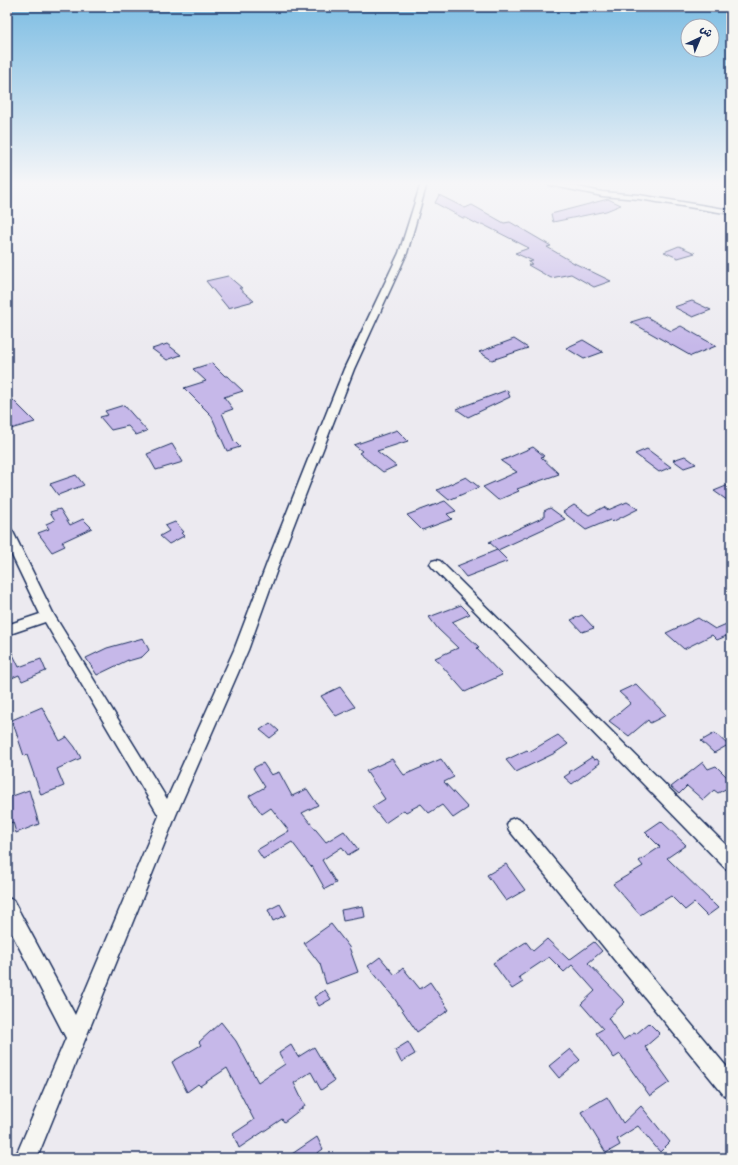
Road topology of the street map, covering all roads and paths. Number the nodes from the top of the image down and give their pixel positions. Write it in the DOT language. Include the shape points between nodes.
graph roads {
  1 [pos="408,237"];
  2 [pos="7,532"];
  3 [pos="436,564"];
  4 [pos="48,616"];
  5 [pos="7,630"];
  6 [pos="168,815"];
  7 [pos="515,825"];
  8 [pos="731,862"];
  9 [pos="7,906"];
  10 [pos="76,1037"];
  11 [pos="731,1088"];
  12 [pos="26,1158"];
  1 -- 6 [label="street" via="403,253 349,368 241,650"];
  2 -- 4 [label="street"];
  3 -- 8 [label="street"];
  4 -- 5 [label="street"];
  4 -- 6 [label="street"];
  6 -- 10 [label="street"];
  7 -- 11 [label="street"];
  9 -- 10 [label="street"];
  10 -- 12 [label="street"];
}
